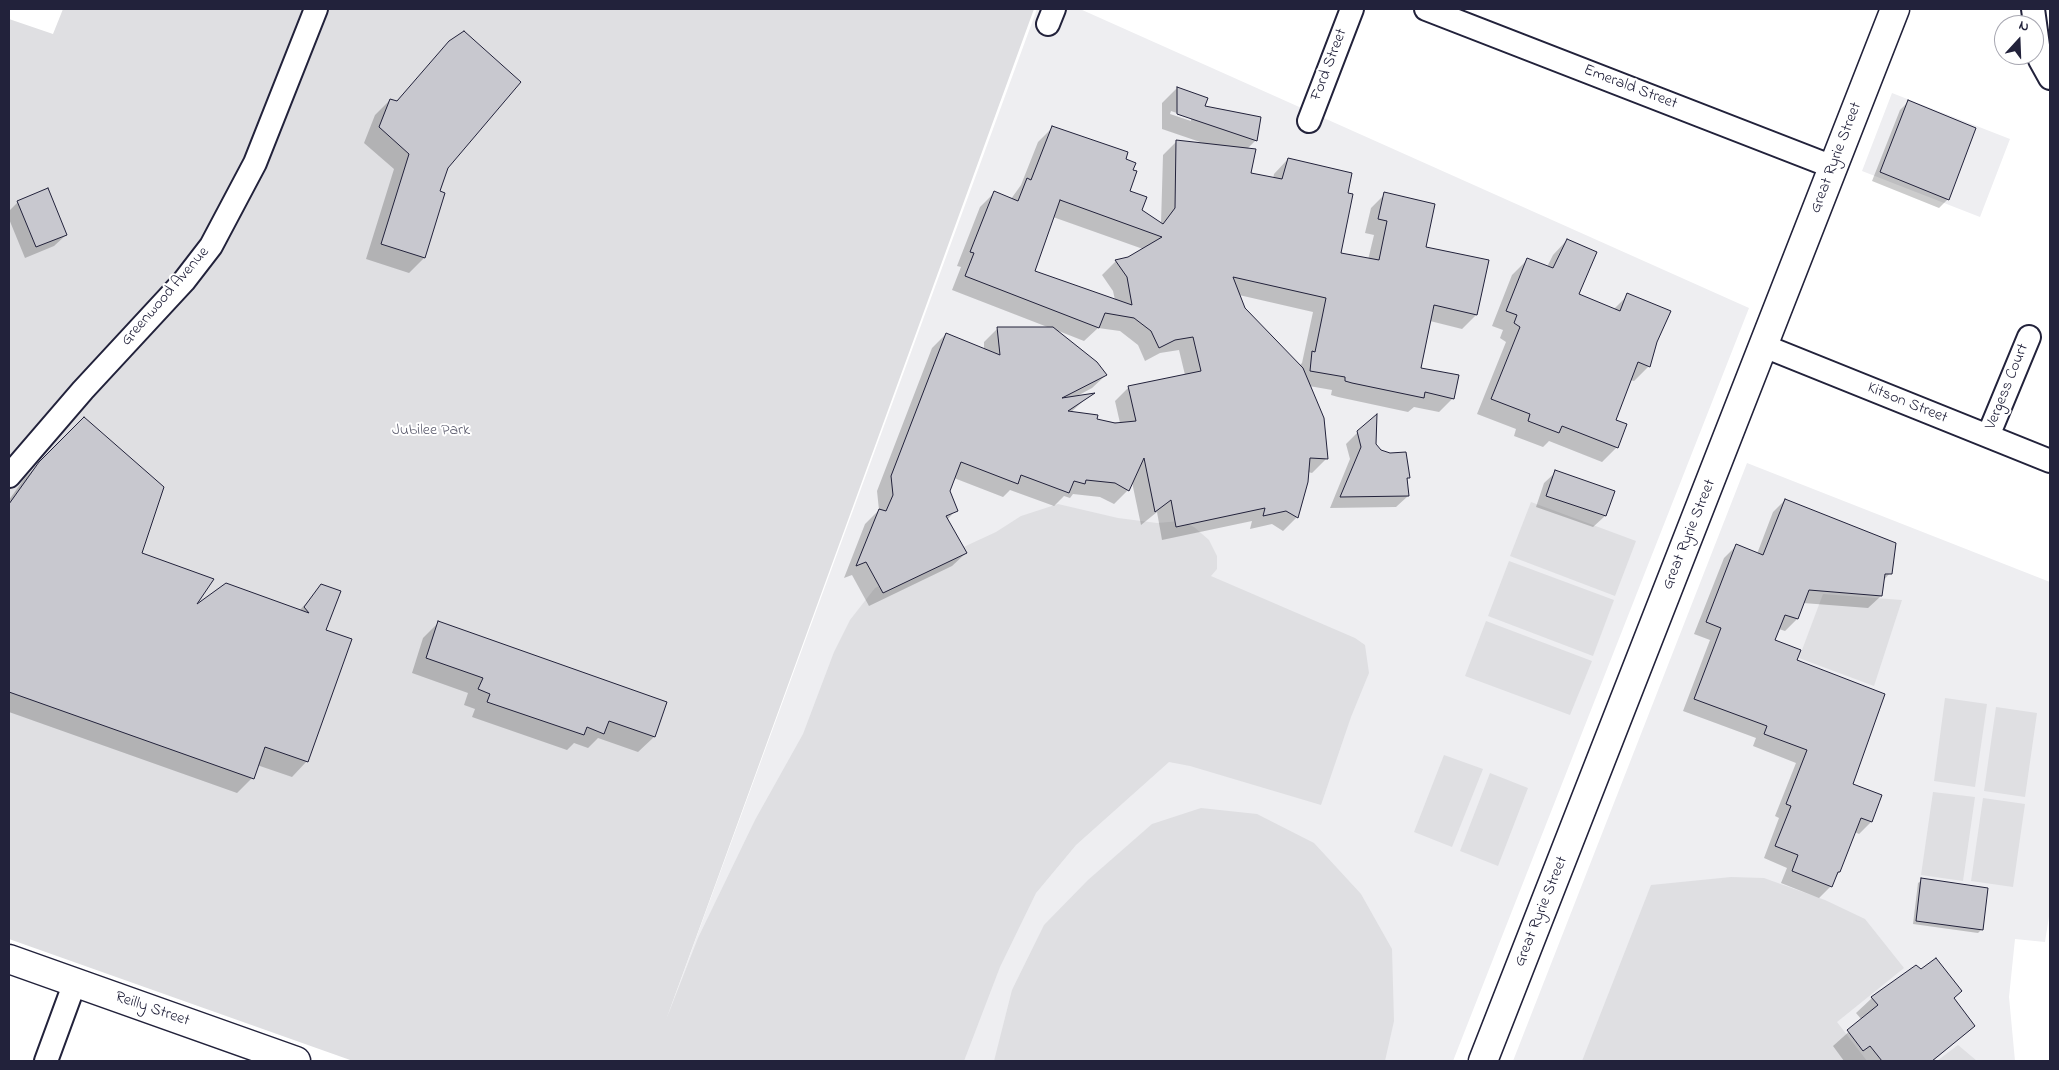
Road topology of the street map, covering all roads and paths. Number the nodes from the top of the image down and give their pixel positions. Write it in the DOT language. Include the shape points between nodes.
graph roads {
  1 [pos="316,9"];
  2 [pos="1352,9"];
  3 [pos="1426,9"];
  4 [pos="1895,9"];
  5 [pos="2033,9"];
  6 [pos="2050,78"];
  7 [pos="1309,121"];
  8 [pos="1833,167"];
  9 [pos="2029,337"];
  10 [pos="1764,346"];
  11 [pos="1988,436"];
  12 [pos="2050,461"];
  13 [pos="9,476"];
  14 [pos="9,958"];
  15 [pos="75,982"];
  16 [pos="46,1061"];
  17 [pos="296,1061"];
  18 [pos="1483,1061"];
  1 -- 13 [label="street, Greenwood Avenue" via="258,155 211,246 184,281"];
  2 -- 7 [label="street, Ford Street"];
  3 -- 8 [label="street, Emerald Street"];
  4 -- 8 [label="main road, Great Ryrie Street"];
  5 -- 6 [label="street" via="2040,60"];
  8 -- 10 [label="main road, Great Ryrie Street"];
  9 -- 11 [label="street, Vergess Court"];
  10 -- 11 [label="street, Kitson Street"];
  10 -- 18 [label="main road, Great Ryrie Street"];
  11 -- 12 [label="street, Kitson Street"];
  14 -- 15 [label="main road, Reilly Street"];
  15 -- 16 [label="street"];
  15 -- 17 [label="main road, Reilly Street"];
}
